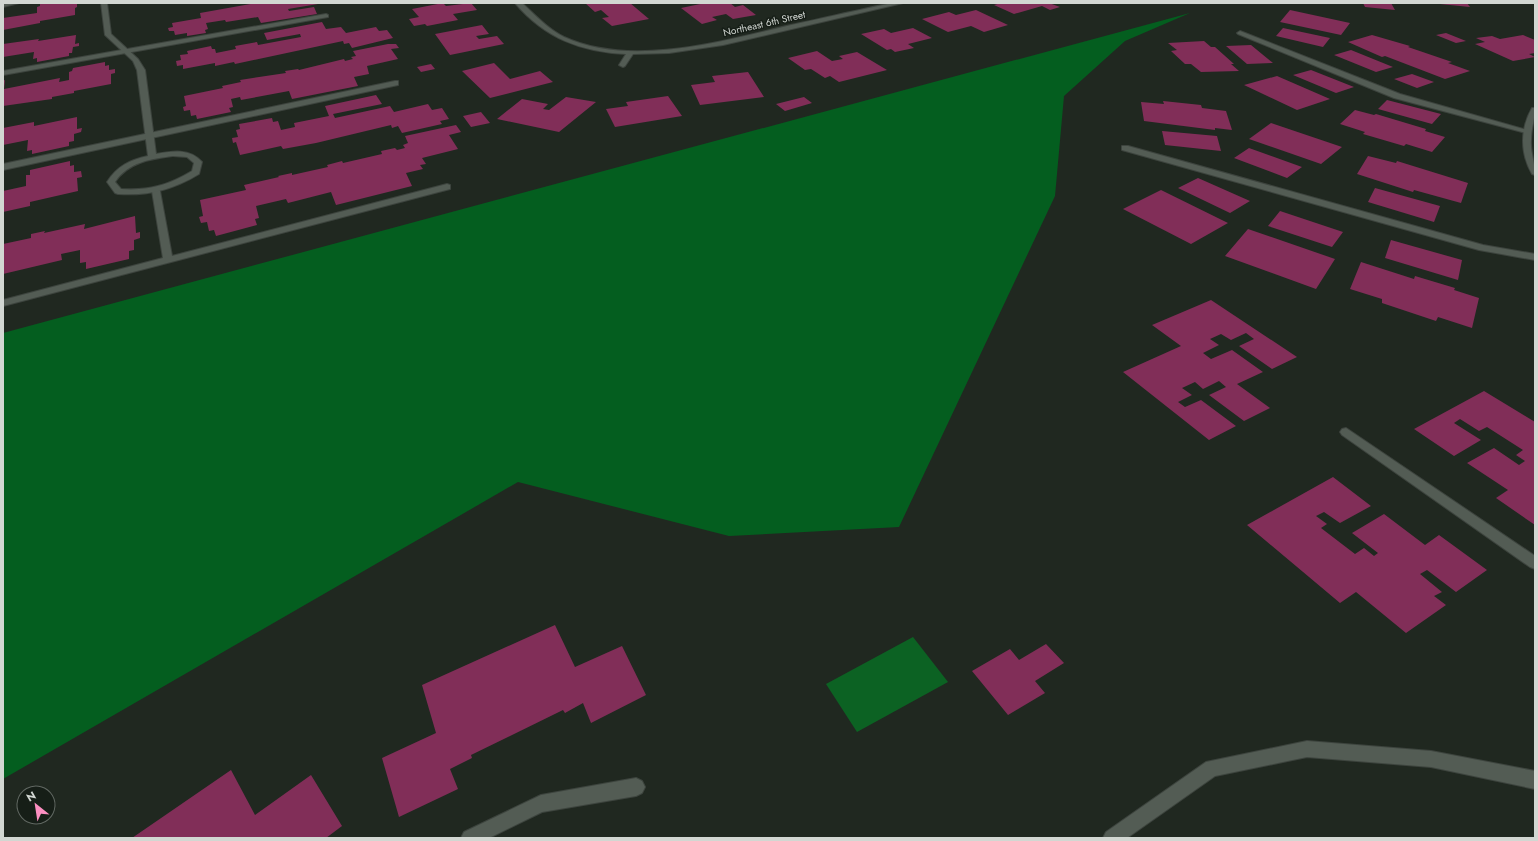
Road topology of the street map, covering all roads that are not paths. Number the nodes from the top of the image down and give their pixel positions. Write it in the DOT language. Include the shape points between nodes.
graph roads {
  1 [pos="16,3"];
  2 [pos="104,3"];
  3 [pos="518,3"];
  4 [pos="900,3"];
  5 [pos="3,5"];
  6 [pos="326,16"];
  7 [pos="1240,33"];
  8 [pos="126,52"];
  9 [pos="631,52"];
  10 [pos="623,65"];
  11 [pos="3,73"];
  12 [pos="396,83"];
  13 [pos="1535,110"];
  14 [pos="1526,132"];
  15 [pos="149,135"];
  16 [pos="1125,148"];
  17 [pos="152,156"];
  18 [pos="3,167"];
  19 [pos="1535,172"];
  20 [pos="447,187"];
  21 [pos="156,191"];
  22 [pos="1535,257"];
  23 [pos="168,260"];
  24 [pos="3,303"];
  25 [pos="1346,432"];
  26 [pos="1535,563"];
  27 [pos="1535,780"];
  28 [pos="636,787"];
  29 [pos="470,838"];
  30 [pos="1112,838"];
  1 -- 5 [label="street"];
  2 -- 8 [label="street" via="108,35"];
  3 -- 9 [label="street, Northeast 6th Street" via="549,30 563,38 597,48"];
  4 -- 9 [label="street, Northeast 6th Street" via="698,47 658,52"];
  6 -- 8 [label="street"];
  7 -- 14 [label="street" via="1397,96"];
  8 -- 11 [label="street"];
  8 -- 15 [label="street" via="136,60 141,70"];
  9 -- 10 [label="street"];
  12 -- 15 [label="street"];
  13 -- 14 [label="street"];
  14 -- 19 [label="street" via="1525,144"];
  15 -- 17 [label="street"];
  15 -- 18 [label="street"];
  16 -- 22 [label="street" via="1482,248"];
  17 -- 21 [label="street" via="115,174 111,182 118,191"];
  17 -- 21 [label="street" via="189,155 198,162 196,172 180,182"];
  20 -- 23 [label="street"];
  21 -- 23 [label="street"];
  23 -- 24 [label="street"];
  25 -- 26 [label="street"];
  27 -- 30 [label="street" via="1431,759 1307,749 1212,768"];
  28 -- 29 [label="street" via="541,804"];
}
